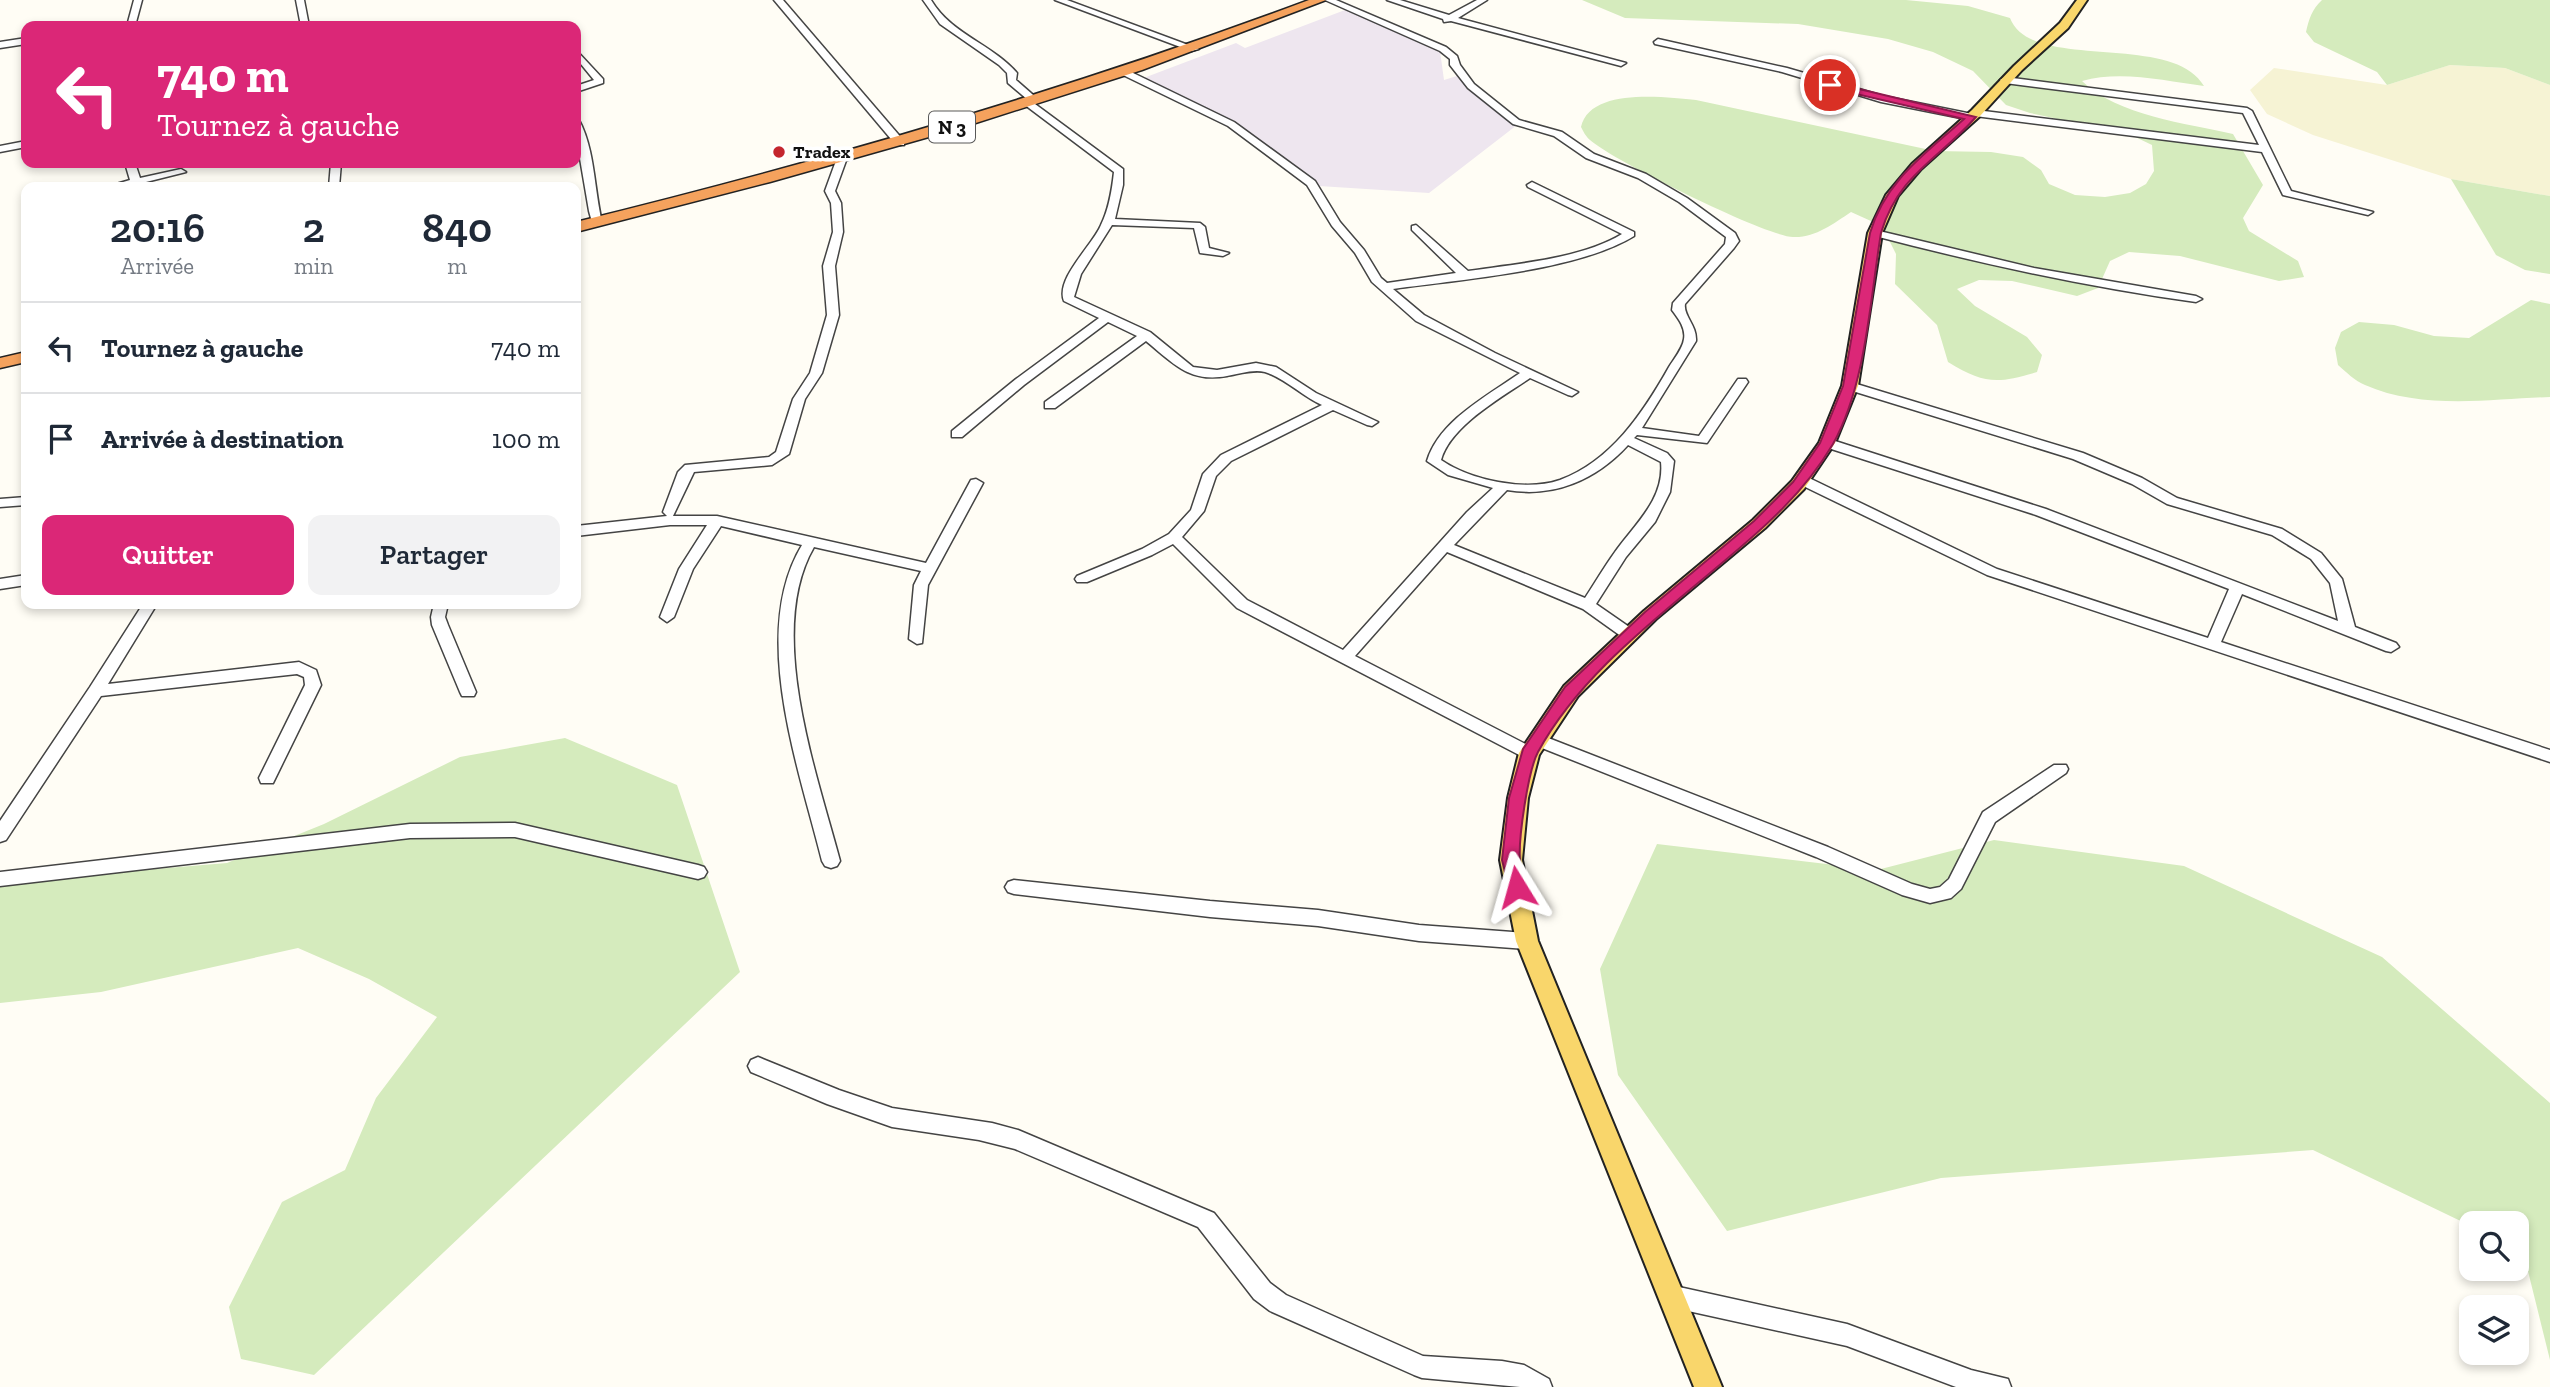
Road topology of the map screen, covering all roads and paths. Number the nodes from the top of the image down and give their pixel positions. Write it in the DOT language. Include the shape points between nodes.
graph roads {
  1 [pos="138,0"];
  2 [pos="300,0"];
  3 [pos="778,0"];
  4 [pos="927,0"];
  5 [pos="1059,0"];
  6 [pos="1320,0"];
  7 [pos="1329,0"];
  8 [pos="1391,0"];
  9 [pos="1483,0"];
  10 [pos="2082,0"];
  11 [pos="1447,20"];
  12 [pos="132,21"];
  13 [pos="304,21"];
  14 [pos="21,42"];
  15 [pos="1658,42"];
  16 [pos="0,46"];
  17 [pos="1194,49"];
  18 [pos="581,59"];
  19 [pos="1621,63"];
  20 [pos="1126,73"];
  21 [pos="2005,80"];
  22 [pos="581,87"];
  23 [pos="1031,102"];
  24 [pos="1974,115"];
  25 [pos="900,143"];
  26 [pos="21,145"];
  27 [pos="581,147"];
  28 [pos="0,149"];
  29 [pos="2264,149"];
  30 [pos="842,158"];
  31 [pos="181,172"];
  32 [pos="145,182"];
  33 [pos="1532,185"];
  34 [pos="2368,212"];
  35 [pos="597,222"];
  36 [pos="1108,222"];
  37 [pos="581,226"];
  38 [pos="1416,228"];
  39 [pos="1875,233"];
  40 [pos="1223,253"];
  41 [pos="1464,274"];
  42 [pos="1384,287"];
  43 [pos="2196,299"];
  44 [pos="1107,317"];
  45 [pos="1146,335"];
  46 [pos="21,358"];
  47 [pos="0,363"];
  48 [pos="1529,373"];
  49 [pos="1742,382"];
  50 [pos="1850,386"];
  51 [pos="1572,392"];
  52 [pos="1050,405"];
  53 [pos="1330,405"];
  54 [pos="1372,422"];
  55 [pos="957,434"];
  56 [pos="1632,436"];
  57 [pos="1827,443"];
  58 [pos="1802,480"];
  59 [pos="976,483"];
  60 [pos="1502,487"];
  61 [pos="21,501"];
  62 [pos="0,503"];
  63 [pos="670,512"];
  64 [pos="718,521"];
  65 [pos="581,530"];
  66 [pos="1174,537"];
  67 [pos="811,541"];
  68 [pos="1444,546"];
  69 [pos="928,568"];
  70 [pos="1082,579"];
  71 [pos="21,581"];
  72 [pos="0,584"];
  73 [pos="2237,587"];
  74 [pos="1588,605"];
  75 [pos="147,609"];
  76 [pos="440,609"];
  77 [pos="667,617"];
  78 [pos="2348,630"];
  79 [pos="1630,635"];
  80 [pos="917,639"];
  81 [pos="2213,644"];
  82 [pos="2391,647"];
  83 [pos="1345,657"];
  84 [pos="96,691"];
  85 [pos="468,692"];
  86 [pos="1533,746"];
  87 [pos="2550,756"];
  88 [pos="2060,769"];
  89 [pos="267,778"];
  90 [pos="0,835"];
  91 [pos="831,861"];
  92 [pos="698,872"];
  93 [pos="0,879"];
  94 [pos="1014,887"];
  95 [pos="1527,941"];
  96 [pos="758,1066"];
  97 [pos="1670,1296"];
  98 [pos="1541,1387"];
  99 [pos="1708,1387"];
  100 [pos="2000,1387"];
  1 -- 12 [label="street"];
  2 -- 13 [label="street"];
  3 -- 25 [label="street"];
  4 -- 23 [label="street" via="940,19 1003,62 1012,81"];
  5 -- 17 [label="street"];
  6 -- 17 [label="highway, N 3"];
  7 -- 56 [label="street" via="1443,49 1471,86 1516,122 1558,134 1590,156 1642,176 1731,235 1730,246 1679,303 1678,310 1692,333 1690,341"];
  8 -- 11 [label="street"];
  9 -- 11 [label="street"];
  10 -- 21 [label="main road" via="2052,37"];
  11 -- 19 [label="street"];
  14 -- 16 [label="street"];
  15 -- 24 [label="street" via="1784,70 1881,99"];
  17 -- 20 [label="highway, N 3"];
  18 -- 22 [label="street" via="600,81"];
  20 -- 23 [label="highway, N 3"];
  20 -- 42 [label="street" via="1231,124 1311,183"];
  21 -- 24 [label="main road"];
  21 -- 29 [label="street" via="2243,110 2250,113"];
  23 -- 25 [label="highway, N 3"];
  23 -- 36 [label="street" via="1088,150 1115,166 1118,178"];
  24 -- 29 [label="street"];
  24 -- 39 [label="main road" via="1899,183 1882,209"];
  25 -- 30 [label="highway, N 3"];
  26 -- 28 [label="street"];
  27 -- 35 [label="street"];
  29 -- 34 [label="street" via="2287,194"];
  30 -- 35 [label="highway, N 3"];
  30 -- 63 [label="street" via="830,191 836,203 838,232 829,266 833,315 816,373 799,399 782,454 772,461 690,468"];
  31 -- 32 [label="street"];
  33 -- 41 [label="street" via="1630,234 1611,246 1565,258"];
  35 -- 37 [label="highway, N 3"];
  36 -- 40 [label="street" via="1196,225 1204,251"];
  36 -- 44 [label="street" via="1066,294"];
  38 -- 41 [label="street"];
  39 -- 43 [label="street" via="2070,280"];
  39 -- 50 [label="main road"];
  41 -- 42 [label="street"];
  42 -- 48 [label="street" via="1434,328"];
  44 -- 45 [label="street"];
  44 -- 55 [label="street"];
  45 -- 52 [label="street"];
  45 -- 53 [label="street" via="1189,370 1217,374 1264,368"];
  46 -- 47 [label="highway"];
  48 -- 51 [label="street"];
  48 -- 60 [label="street" via="1465,419 1433,457 1439,465"];
  49 -- 56 [label="street" via="1702,440"];
  50 -- 57 [label="main road"];
  50 -- 78 [label="street" via="2078,456 2172,501 2277,532 2316,556 2337,582"];
  53 -- 54 [label="street"];
  53 -- 66 [label="street" via="1226,458 1210,474 1197,511"];
  56 -- 60 [label="street" via="1576,481 1529,491"];
  56 -- 74 [label="street" via="1667,461 1663,492 1650,519"];
  57 -- 58 [label="main road"];
  57 -- 73 [label="street" via="2081,526"];
  58 -- 79 [label="main road" via="1759,524"];
  58 -- 81 [label="street" via="1992,572"];
  59 -- 69 [label="street"];
  60 -- 68 [label="street"];
  61 -- 62 [label="street"];
  64 -- 65 [label="street" via="670,520"];
  64 -- 67 [label="street"];
  64 -- 77 [label="street" via="686,569"];
  66 -- 70 [label="street"];
  66 -- 83 [label="street" via="1242,604"];
  67 -- 69 [label="street"];
  67 -- 91 [label="street" via="796,568 789,597 788,681"];
  68 -- 74 [label="street"];
  68 -- 83 [label="street"];
  69 -- 80 [label="street" via="921,585"];
  71 -- 72 [label="street"];
  73 -- 78 [label="street"];
  73 -- 81 [label="street"];
  74 -- 79 [label="street"];
  75 -- 84 [label="street"];
  76 -- 85 [label="street" via="440,625"];
  78 -- 82 [label="street"];
  79 -- 86 [label="main road" via="1571,691"];
  81 -- 87 [label="street"];
  83 -- 86 [label="street"];
  84 -- 89 [label="street" via="299,668 311,674 313,685"];
  84 -- 90 [label="street"];
  86 -- 88 [label="street" via="1930,896 1945,893 1955,884 1989,817"];
  86 -- 95 [label="main road" via="1518,798 1511,860"];
  92 -- 93 [label="street" via="515,830 476,830 410,831"];
  94 -- 95 [label="street"];
  95 -- 97 [label="main road"];
  96 -- 98 [label="street" via="872,1111 1018,1140 1206,1220 1262,1291 1278,1303 1422,1367 1502,1372 1524,1376"];
  97 -- 99 [label="main road"];
  97 -- 100 [label="street" via="1847,1335 1971,1381"];
}
